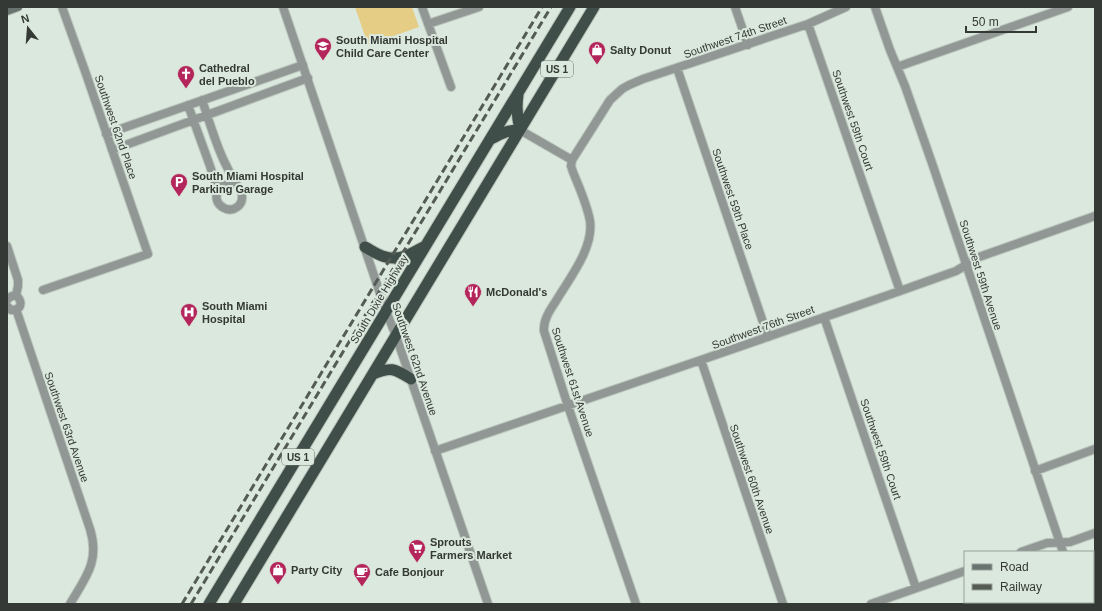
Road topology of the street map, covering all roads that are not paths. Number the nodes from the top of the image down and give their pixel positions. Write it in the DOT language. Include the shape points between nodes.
graph roads {
  1 [pos="18,7"];
  2 [pos="62,7"];
  3 [pos="283,7"];
  4 [pos="422,7"];
  5 [pos="479,7"];
  6 [pos="570,7"];
  7 [pos="594,7"];
  8 [pos="735,7"];
  9 [pos="846,7"];
  10 [pos="875,7"];
  11 [pos="1068,7"];
  12 [pos="7,10"];
  13 [pos="428,24"];
  14 [pos="808,24"];
  15 [pos="748,45"];
  16 [pos="303,65"];
  17 [pos="897,67"];
  18 [pos="677,68"];
  19 [pos="308,78"];
  20 [pos="451,87"];
  21 [pos="518,93"];
  22 [pos="202,100"];
  23 [pos="188,105"];
  24 [pos="207,114"];
  25 [pos="193,119"];
  26 [pos="520,130"];
  27 [pos="106,134"];
  28 [pos="490,139"];
  29 [pos="112,150"];
  30 [pos="572,160"];
  31 [pos="237,186"];
  32 [pos="218,191"];
  33 [pos="1095,216"];
  34 [pos="7,246"];
  35 [pos="426,246"];
  36 [pos="365,247"];
  37 [pos="966,264"];
  38 [pos="43,290"];
  39 [pos="900,291"];
  40 [pos="16,296"];
  41 [pos="7,300"];
  42 [pos="7,306"];
  43 [pos="16,309"];
  44 [pos="386,311"];
  45 [pos="824,317"];
  46 [pos="396,336"];
  47 [pos="768,337"];
  48 [pos="701,360"];
  49 [pos="373,374"];
  50 [pos="411,379"];
  51 [pos="568,406"];
  52 [pos="1095,449"];
  53 [pos="435,451"];
  54 [pos="1035,470"];
  55 [pos="1095,533"];
  56 [pos="1060,542"];
  57 [pos="1024,551"];
  58 [pos="1063,551"];
  59 [pos="964,571"];
  60 [pos="916,588"];
  61 [pos="70,604"];
  62 [pos="209,604"];
  63 [pos="234,604"];
  64 [pos="488,604"];
  65 [pos="636,604"];
  66 [pos="783,604"];
  67 [pos="871,604"];
  1 -- 12 [label="main road"];
  2 -- 27 [label="street, Southwest 62nd Place"];
  3 -- 16 [label="street, Southwest 62nd Avenue"];
  4 -- 13 [label="street"];
  5 -- 13 [label="street"];
  6 -- 21 [label="highway, South Dixie Highway / US 1"];
  7 -- 26 [label="highway, US 1"];
  8 -- 15 [label="street"];
  9 -- 14 [label="street, Southwest 74th Street"];
  10 -- 17 [label="street, Southwest 59th Avenue"];
  11 -- 17 [label="street"];
  13 -- 20 [label="street"];
  14 -- 15 [label="street, Southwest 74th Street"];
  14 -- 39 [label="street, Southwest 59th Court"];
  15 -- 18 [label="street, Southwest 74th Street"];
  16 -- 19 [label="street, Southwest 62nd Avenue"];
  16 -- 22 [label="street"];
  17 -- 37 [label="street, Southwest 59th Avenue"];
  18 -- 30 [label="street, Southwest 74th Street" via="636,82 615,95"];
  18 -- 47 [label="street, Southwest 59th Place"];
  19 -- 24 [label="street"];
  19 -- 36 [label="street, Southwest 62nd Avenue"];
  21 -- 26 [label="highway" via="516,110"];
  21 -- 28 [label="highway, South Dixie Highway / US 1"];
  22 -- 23 [label="street"];
  22 -- 24 [label="street"];
  23 -- 25 [label="street"];
  23 -- 27 [label="street"];
  24 -- 25 [label="street"];
  24 -- 31 [label="street" via="223,159"];
  25 -- 29 [label="street"];
  25 -- 32 [label="street"];
  26 -- 28 [label="highway" via="510,130"];
  26 -- 30 [label="street"];
  26 -- 46 [label="highway, US 1"];
  27 -- 29 [label="street, Southwest 62nd Place"];
  28 -- 35 [label="highway, South Dixie Highway / US 1"];
  29 -- 38 [label="street, Southwest 62nd Place" via="148,254"];
  30 -- 51 [label="street, Southwest 61st Avenue" via="571,166 588,211 589,237 580,260 543,326"];
  31 -- 32 [label="street" via="228,184"];
  31 -- 32 [label="street" via="242,198 240,204 233,209 225,209 219,205 216,197"];
  33 -- 37 [label="street, Southwest 76th Street" via="979,257"];
  34 -- 40 [label="street, Southwest 63rd Avenue" via="18,280"];
  35 -- 36 [label="highway" via="401,258 385,257"];
  35 -- 44 [label="highway, South Dixie Highway / US 1"];
  36 -- 44 [label="street, Southwest 62nd Avenue"];
  37 -- 39 [label="street, Southwest 76th Street" via="956,271"];
  37 -- 54 [label="street, Southwest 59th Avenue"];
  39 -- 45 [label="street, Southwest 76th Street"];
  40 -- 41 [label="street"];
  40 -- 43 [label="street, Southwest 63rd Avenue" via="21,303"];
  42 -- 43 [label="street" via="11,310"];
  43 -- 61 [label="street, Southwest 63rd Avenue" via="94,544 90,570"];
  44 -- 46 [label="street, Southwest 62nd Avenue"];
  44 -- 62 [label="highway, South Dixie Highway / US 1"];
  45 -- 47 [label="street, Southwest 76th Street"];
  45 -- 60 [label="street, Southwest 59th Court"];
  46 -- 49 [label="highway, US 1"];
  46 -- 50 [label="street, Southwest 62nd Avenue"];
  47 -- 48 [label="street, Southwest 76th Street"];
  48 -- 51 [label="street, Southwest 76th Street"];
  48 -- 66 [label="street, Southwest 60th Avenue"];
  49 -- 50 [label="highway" via="393,369"];
  49 -- 63 [label="highway, US 1"];
  50 -- 53 [label="street, Southwest 62nd Avenue"];
  51 -- 53 [label="street, Southwest 76th Street"];
  51 -- 65 [label="street, Southwest 61st Avenue"];
  52 -- 54 [label="street"];
  53 -- 64 [label="street, Southwest 62nd Avenue"];
  54 -- 56 [label="street, Southwest 59th Avenue"];
  55 -- 56 [label="street" via="1070,542"];
  56 -- 57 [label="street" via="1047,543"];
  56 -- 58 [label="street, Southwest 59th Avenue"];
  59 -- 60 [label="street"];
  60 -- 67 [label="street"];
}
